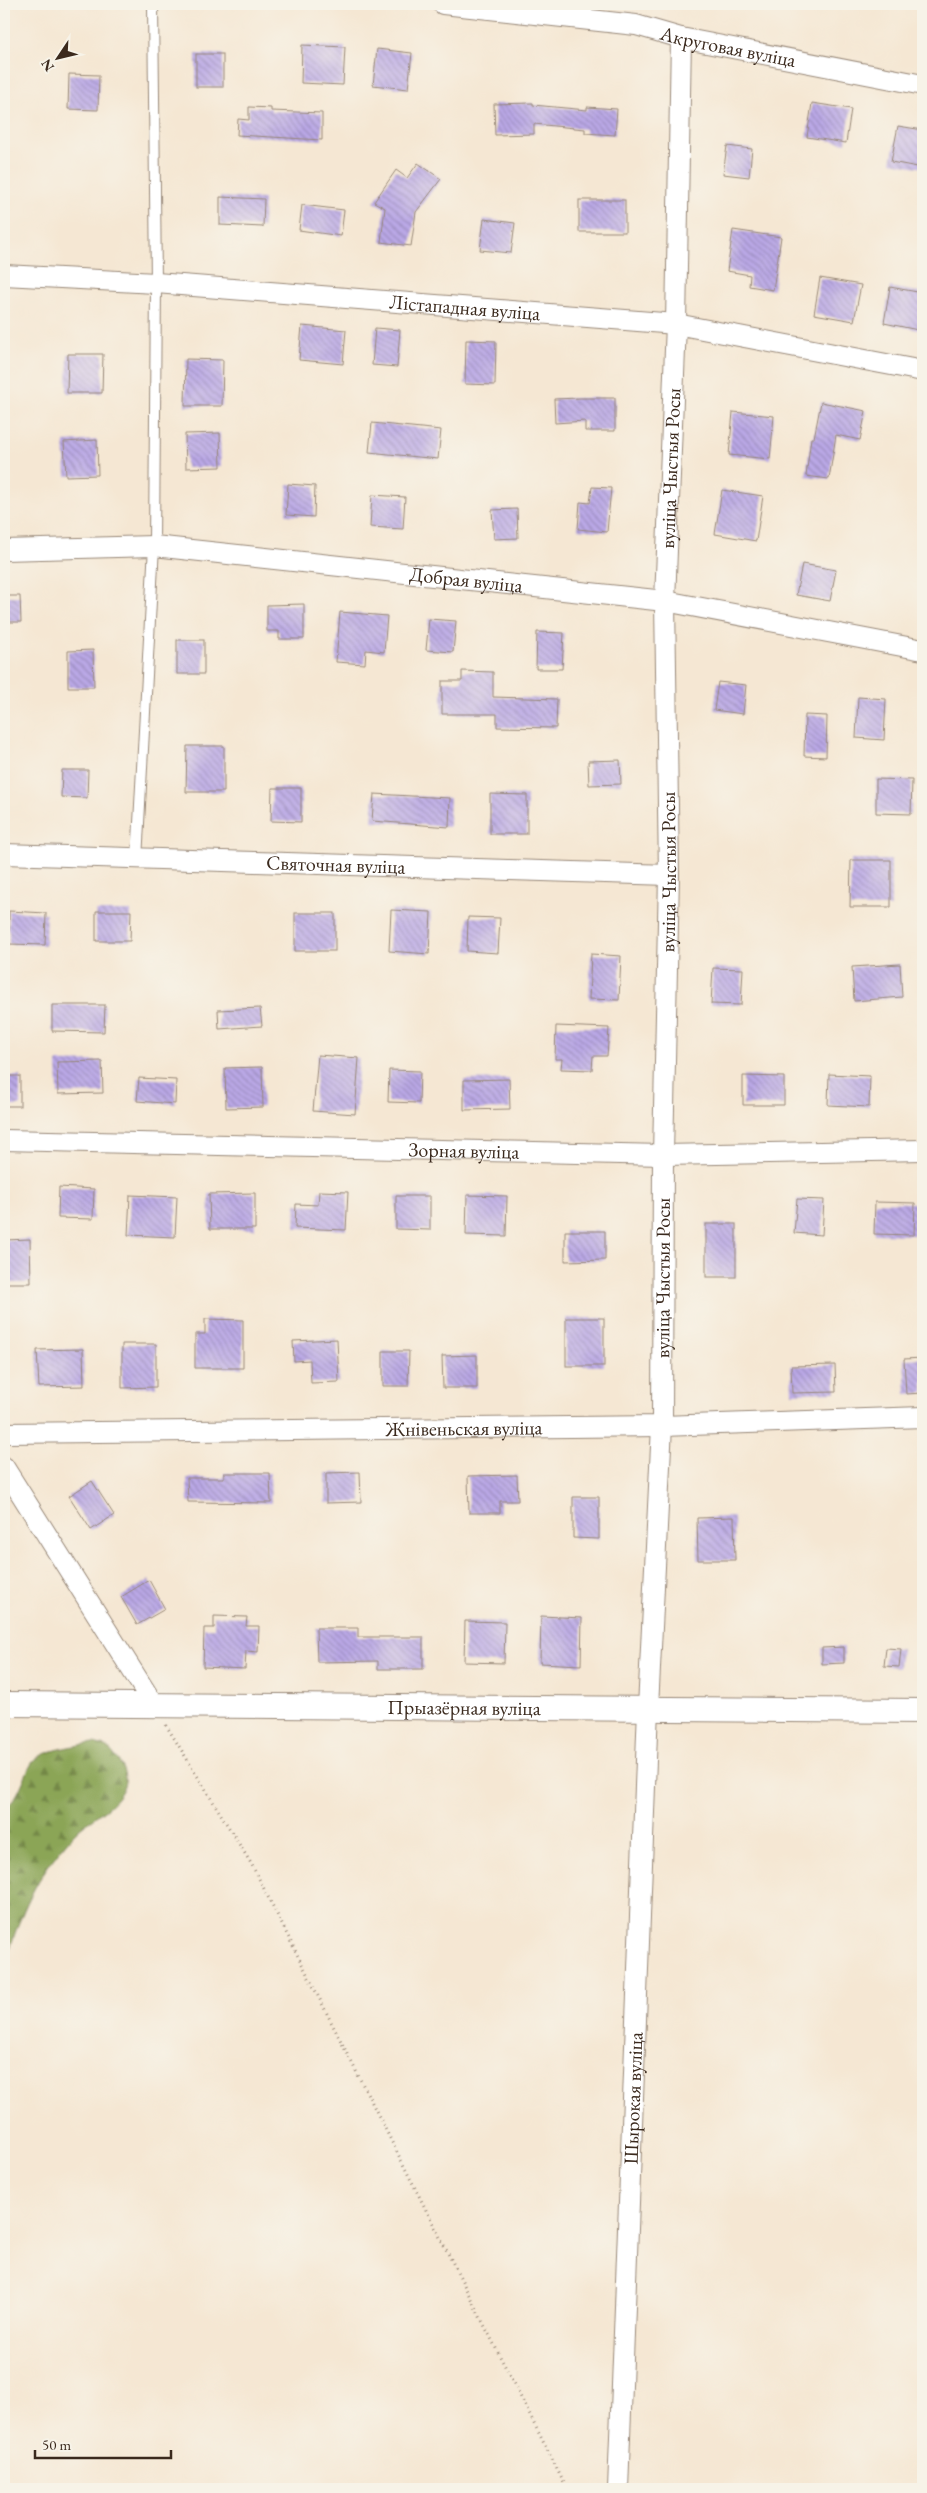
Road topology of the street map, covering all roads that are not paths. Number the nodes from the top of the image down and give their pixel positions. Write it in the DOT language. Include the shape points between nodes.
graph roads {
  1 [pos="153,4"];
  2 [pos="443,4"];
  3 [pos="682,38"];
  4 [pos="923,85"];
  5 [pos="4,275"];
  6 [pos="156,283"];
  7 [pos="676,324"];
  8 [pos="923,371"];
  9 [pos="154,546"];
  10 [pos="4,550"];
  11 [pos="665,601"];
  12 [pos="923,650"];
  13 [pos="4,854"];
  14 [pos="137,860"];
  15 [pos="669,875"];
  16 [pos="4,1140"];
  17 [pos="923,1150"];
  18 [pos="663,1155"];
  19 [pos="923,1417"];
  20 [pos="662,1426"];
  21 [pos="4,1433"];
  22 [pos="4,1467"];
  23 [pos="4,1704"];
  24 [pos="154,1705"];
  25 [pos="648,1708"];
  26 [pos="923,1711"];
  27 [pos="618,2489"];
  1 -- 6 [label="lane"];
  2 -- 3 [label="street, Акруговая вуліца" via="636,25"];
  3 -- 4 [label="street, Акруговая вуліца"];
  3 -- 7 [label="street, вуліца Чыстыя Росы"];
  5 -- 6 [label="street, Лістападная вуліца"];
  6 -- 7 [label="street, Лістападная вуліца"];
  6 -- 9 [label="lane"];
  7 -- 8 [label="street, Лістападная вуліца"];
  7 -- 11 [label="street, вуліца Чыстыя Росы"];
  9 -- 10 [label="street, Добрая вуліца"];
  9 -- 11 [label="street, Добрая вуліца"];
  9 -- 14 [label="lane"];
  11 -- 12 [label="street, Добрая вуліца"];
  11 -- 15 [label="street, вуліца Чыстыя Росы"];
  13 -- 14 [label="street, Святочная вуліца"];
  14 -- 15 [label="street, Святочная вуліца"];
  15 -- 18 [label="street, вуліца Чыстыя Росы"];
  16 -- 18 [label="street, Зорная вуліца"];
  17 -- 18 [label="street, Зорная вуліца"];
  18 -- 20 [label="street, вуліца Чыстыя Росы"];
  19 -- 20 [label="street, Жнівеньская вуліца"];
  20 -- 21 [label="street, Жнівеньская вуліца"];
  20 -- 25 [label="street, вуліца Чыстыя Росы"];
  22 -- 24 [label="street"];
  23 -- 24 [label="street, Прыазёрная вуліца"];
  24 -- 25 [label="street, Прыазёрная вуліца"];
  25 -- 26 [label="street, Прыазёрная вуліца"];
  25 -- 27 [label="street, Шырокая вуліца"];
}
